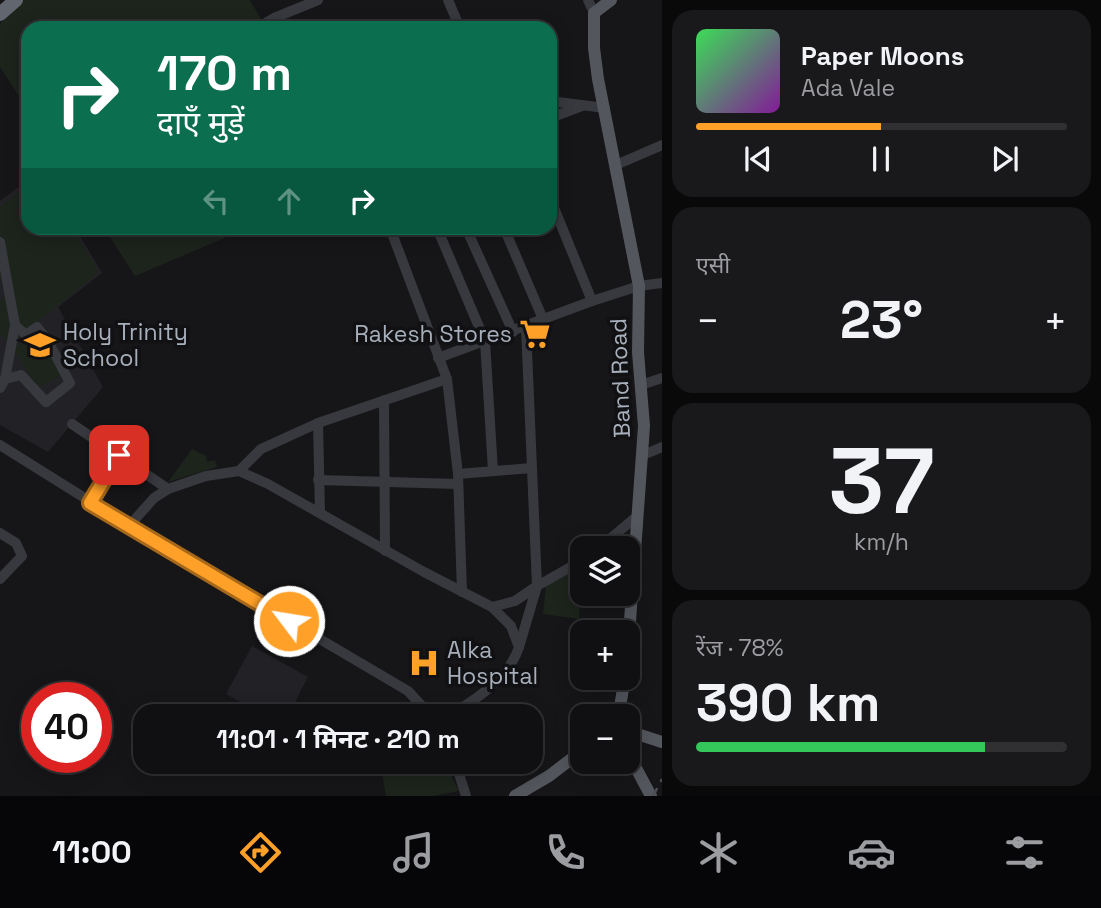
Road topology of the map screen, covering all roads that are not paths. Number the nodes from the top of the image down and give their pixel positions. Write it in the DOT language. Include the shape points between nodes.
graph roads {
  1 [pos="16,0"];
  2 [pos="448,0"];
  3 [pos="588,0"];
  4 [pos="611,0"];
  5 [pos="314,1"];
  6 [pos="594,13"];
  7 [pos="0,14"];
  8 [pos="269,21"];
  9 [pos="457,21"];
  10 [pos="557,102"];
  11 [pos="582,106"];
  12 [pos="605,108"];
  13 [pos="557,115"];
  14 [pos="662,145"];
  15 [pos="616,165"];
  16 [pos="557,215"];
  17 [pos="392,235"];
  18 [pos="440,235"];
  19 [pos="469,235"];
  20 [pos="507,235"];
  21 [pos="0,242"];
  22 [pos="662,283"];
  23 [pos="639,286"];
  24 [pos="592,301"];
  25 [pos="543,319"];
  26 [pos="15,325"];
  27 [pos="526,327"];
  28 [pos="513,332"];
  29 [pos="485,341"];
  30 [pos="438,359"];
  31 [pos="662,378"];
  32 [pos="447,379"];
  33 [pos="3,384"];
  34 [pos="641,385"];
  35 [pos="384,400"];
  36 [pos="318,422"];
  37 [pos="72,424"];
  38 [pos="0,445"];
  39 [pos="662,447"];
  40 [pos="119,455"];
  41 [pos="643,455"];
  42 [pos="532,468"];
  43 [pos="239,471"];
  44 [pos="493,471"];
  45 [pos="458,479"];
  46 [pos="318,480"];
  47 [pos="387,482"];
  48 [pos="168,489"];
  49 [pos="90,503"];
  50 [pos="320,513"];
  51 [pos="636,517"];
  52 [pos="129,526"];
  53 [pos="0,533"];
  54 [pos="613,536"];
  55 [pos="386,551"];
  56 [pos="570,567"];
  57 [pos="0,579"];
  58 [pos="537,586"];
  59 [pos="462,592"];
  60 [pos="492,607"];
  61 [pos="630,620"];
  62 [pos="520,647"];
  63 [pos="623,690"];
  64 [pos="621,700"];
  65 [pos="420,704"];
  66 [pos="469,704"];
  67 [pos="620,704"];
  68 [pos="621,704"];
  69 [pos="640,735"];
  70 [pos="662,742"];
  71 [pos="570,760"];
  72 [pos="460,774"];
  73 [pos="639,774"];
  74 [pos="466,796"];
  75 [pos="516,796"];
  76 [pos="651,796"];
  1 -- 7 [label="highway"];
  2 -- 9 [label="street"];
  3 -- 6 [label="street"];
  4 -- 6 [label="main road"];
  5 -- 8 [label="street"];
  6 -- 12 [label="main road, Band Road" via="593,48"];
  10 -- 11 [label="street"];
  11 -- 12 [label="street"];
  11 -- 13 [label="street"];
  12 -- 15 [label="main road, Band Road"];
  14 -- 15 [label="street"];
  15 -- 23 [label="main road, Band Road"];
  16 -- 24 [label="street"];
  17 -- 30 [label="street" via="413,304"];
  18 -- 29 [label="street"];
  19 -- 28 [label="street"];
  20 -- 25 [label="street"];
  21 -- 26 [label="street"];
  22 -- 23 [label="street"];
  23 -- 24 [label="street"];
  23 -- 34 [label="main road, Band Road"];
  24 -- 25 [label="street"];
  25 -- 27 [label="street"];
  26 -- 33 [label="street"];
  26 -- 33 [label="street" via="26,335 37,327 70,383 46,401 21,375"];
  27 -- 28 [label="street"];
  27 -- 42 [label="street"];
  28 -- 29 [label="street"];
  29 -- 30 [label="street"];
  29 -- 44 [label="street"];
  30 -- 32 [label="street"];
  31 -- 34 [label="street"];
  32 -- 35 [label="street"];
  32 -- 45 [label="street"];
  34 -- 41 [label="main road, Band Road"];
  35 -- 36 [label="street"];
  35 -- 47 [label="street"];
  36 -- 43 [label="street" via="261,449"];
  36 -- 46 [label="street"];
  37 -- 40 [label="street"];
  38 -- 49 [label="street"];
  39 -- 41 [label="street"];
  40 -- 48 [label="street"];
  40 -- 49 [label="street"];
  41 -- 51 [label="main road, Band Road"];
  42 -- 44 [label="street"];
  42 -- 58 [label="street"];
  43 -- 48 [label="street"];
  43 -- 50 [label="street"];
  44 -- 45 [label="street"];
  45 -- 47 [label="street"];
  45 -- 59 [label="street"];
  46 -- 47 [label="street"];
  46 -- 50 [label="street"];
  47 -- 55 [label="street"];
  48 -- 52 [label="street"];
  49 -- 52 [label="street"];
  50 -- 55 [label="street"];
  51 -- 54 [label="street"];
  51 -- 61 [label="main road, Band Road"];
  52 -- 65 [label="street" via="408,691"];
  53 -- 57 [label="street" via="16,543 22,556"];
  55 -- 59 [label="street"];
  56 -- 58 [label="street"];
  58 -- 60 [label="street" via="515,601"];
  58 -- 62 [label="street"];
  59 -- 60 [label="street"];
  60 -- 62 [label="street" via="510,626"];
  62 -- 66 [label="street" via="497,680"];
  63 -- 64 [label="main road"];
  64 -- 67 [label="main road"];
  64 -- 68 [label="main road"];
  69 -- 70 [label="main road"];
  71 -- 75 [label="main road"];
  72 -- 74 [label="street"];
  73 -- 76 [label="main road"];
}
